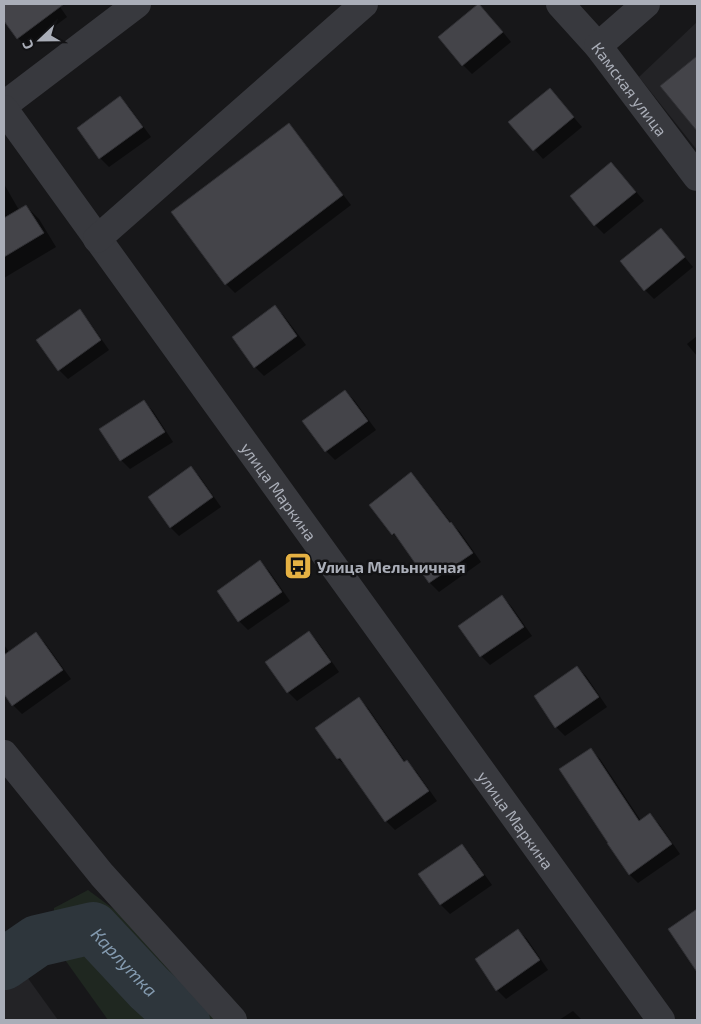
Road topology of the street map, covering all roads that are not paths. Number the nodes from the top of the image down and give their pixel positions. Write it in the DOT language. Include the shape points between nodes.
graph roads {
  1 [pos="137,4"];
  2 [pos="364,4"];
  3 [pos="560,4"];
  4 [pos="646,4"];
  5 [pos="598,46"];
  6 [pos="4,105"];
  7 [pos="4,109"];
  8 [pos="697,177"];
  9 [pos="97,239"];
  10 [pos="4,754"];
  11 [pos="233,1020"];
  12 [pos="661,1020"];
  1 -- 6 [label="street"];
  2 -- 9 [label="street"];
  3 -- 5 [label="street, Камская улица"];
  4 -- 5 [label="street"];
  5 -- 8 [label="street, Камская улица"];
  7 -- 9 [label="street, улица Маркина"];
  9 -- 12 [label="street, улица Маркина"];
  10 -- 11 [label="street" via="102,875"];
}
